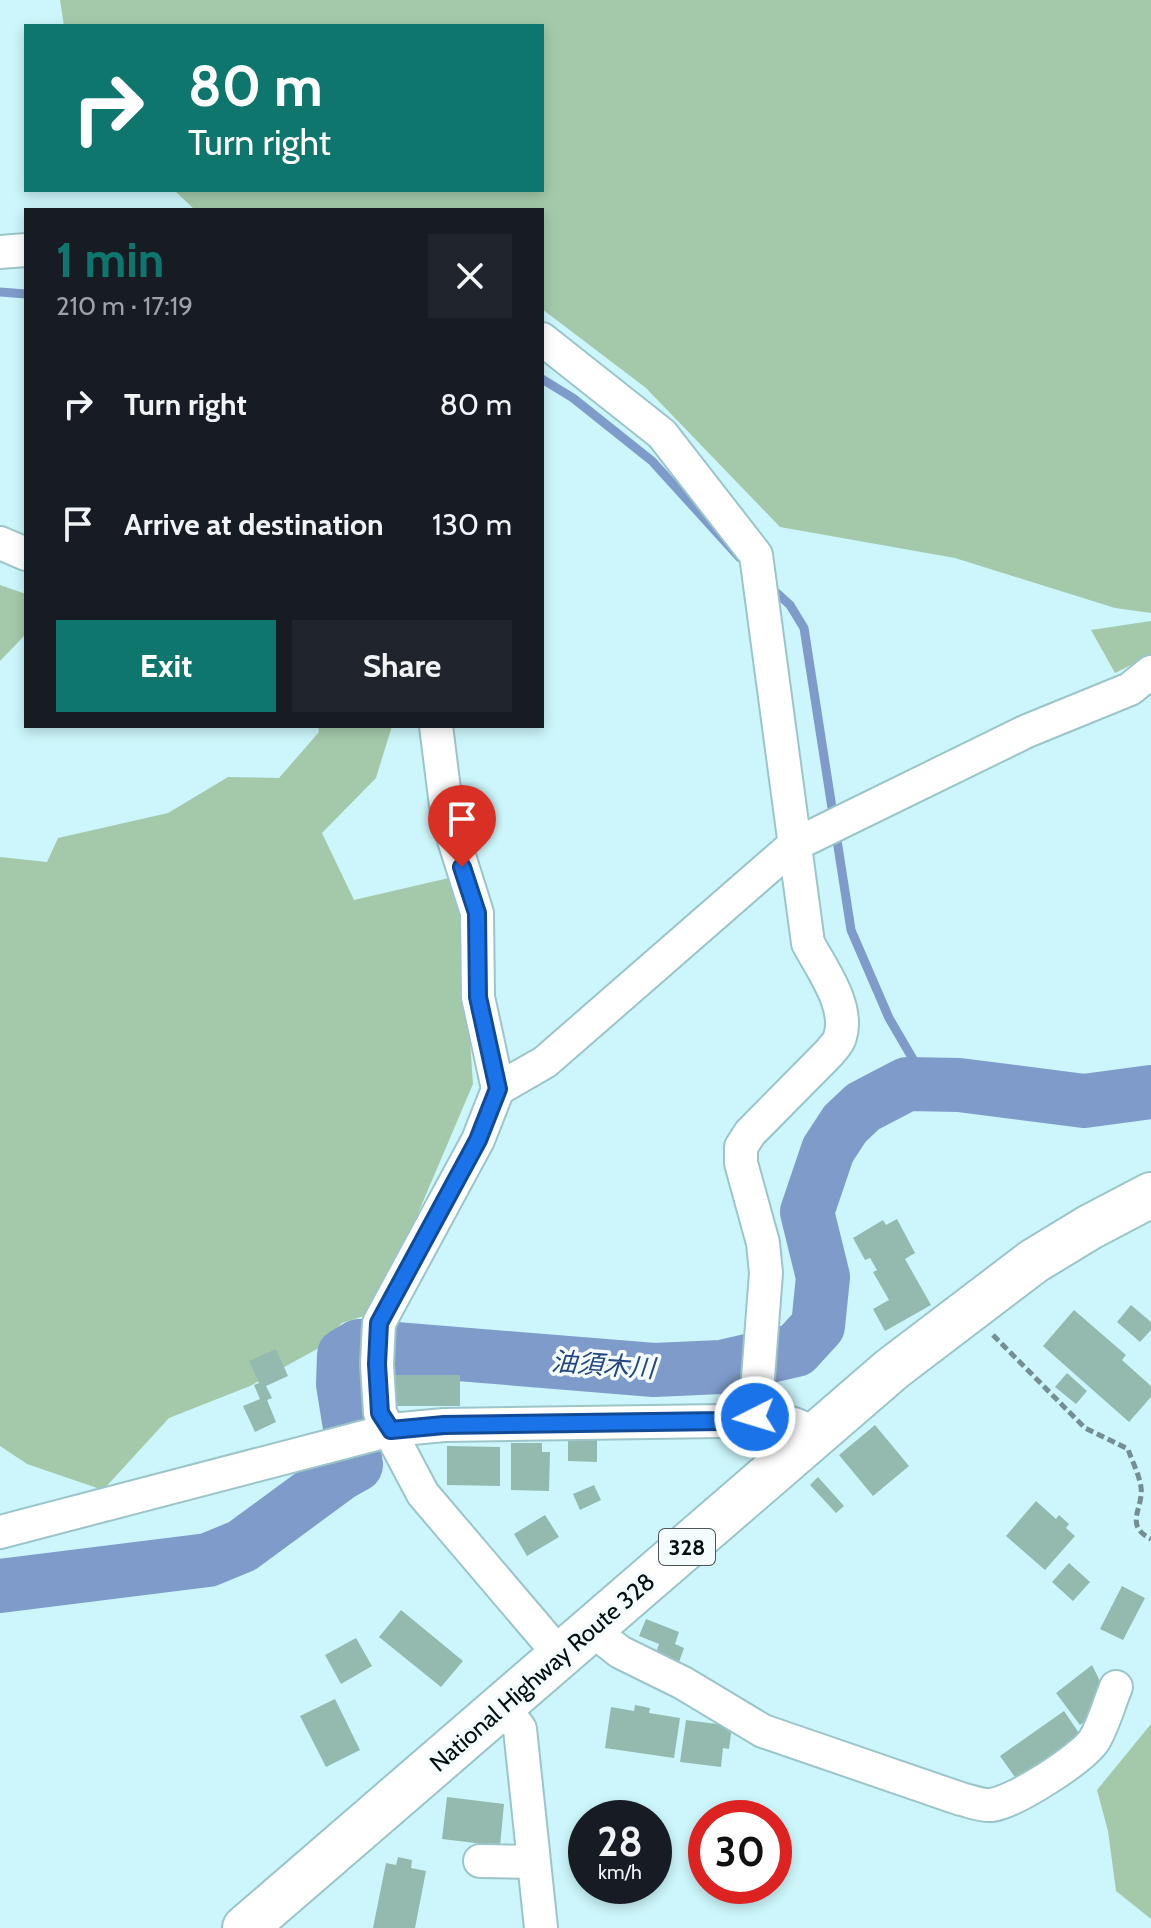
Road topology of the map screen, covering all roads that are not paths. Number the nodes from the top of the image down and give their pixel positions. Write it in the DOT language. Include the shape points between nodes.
graph roads {
  1 [pos="24,250"];
  2 [pos="0,252"];
  3 [pos="544,341"];
  4 [pos="0,543"];
  5 [pos="24,553"];
  6 [pos="1151,672"];
  7 [pos="436,728"];
  8 [pos="817,834"];
  9 [pos="498,1089"];
  10 [pos="1151,1195"];
  11 [pos="757,1406"];
  12 [pos="379,1433"];
  13 [pos="818,1435"];
  14 [pos="0,1532"];
  15 [pos="576,1642"];
  16 [pos="1116,1687"];
  17 [pos="503,1706"];
  18 [pos="480,1861"];
  19 [pos="534,1862"];
  20 [pos="245,1928"];
  21 [pos="541,1928"];
  1 -- 2 [label="street"];
  3 -- 8 [label="street" via="662,434 756,555"];
  4 -- 5 [label="street"];
  6 -- 8 [label="street" via="1130,689 1027,731"];
  7 -- 9 [label="street" via="448,821 477,913 478,997"];
  8 -- 9 [label="street" via="556,1053"];
  8 -- 11 [label="street" via="808,943 837,999 840,1037 741,1147 766,1273"];
  9 -- 12 [label="street" via="478,1140 379,1323"];
  10 -- 13 [label="highway, National Highway Route 328 / 328" via="1034,1261 892,1369"];
  11 -- 12 [label="street" via="722,1421 444,1425"];
  11 -- 13 [label="street"];
  12 -- 14 [label="street"];
  12 -- 15 [label="street" via="423,1494"];
  13 -- 15 [label="highway, National Highway Route 328 / 328"];
  15 -- 16 [label="street" via="620,1652 763,1731 990,1805 1011,1799 1084,1752 1094,1741"];
  15 -- 17 [label="highway, National Highway Route 328 / 328"];
  17 -- 19 [label="street" via="520,1729"];
  17 -- 20 [label="highway, National Highway Route 328 / 328"];
  18 -- 19 [label="street"];
  19 -- 21 [label="street"];
}
